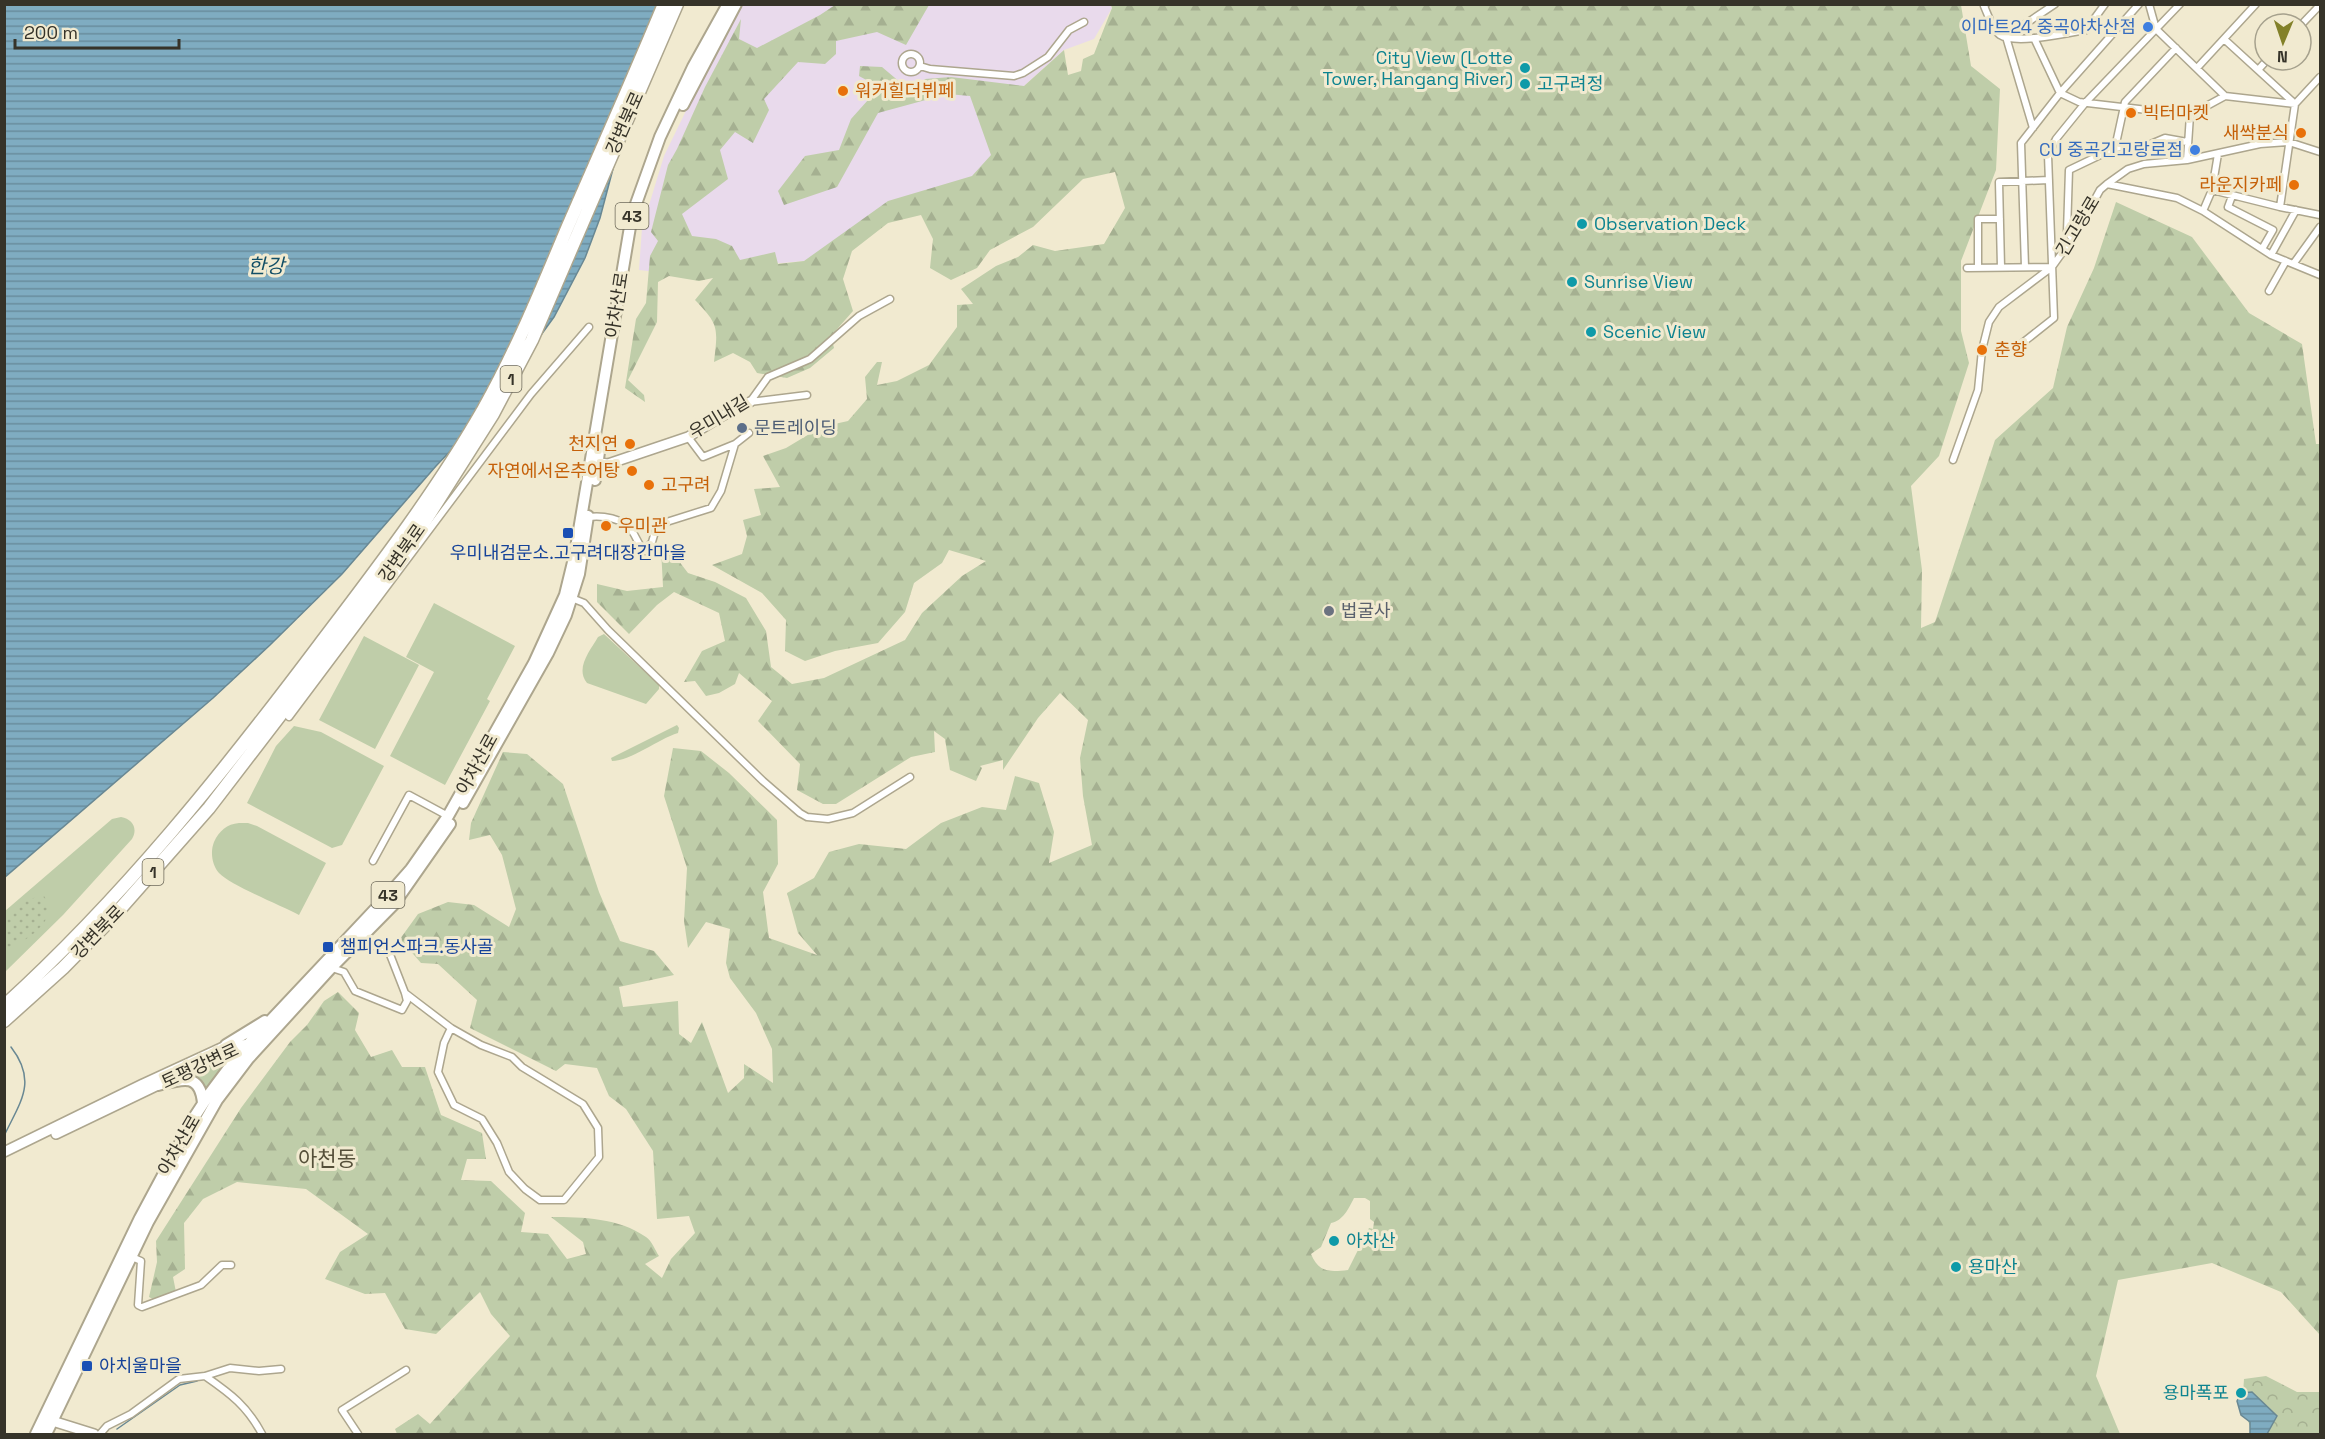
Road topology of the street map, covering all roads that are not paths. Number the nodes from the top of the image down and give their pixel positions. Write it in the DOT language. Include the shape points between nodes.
graph roads {
  1 [pos="728,4"];
  2 [pos="736,4"];
  3 [pos="1986,4"];
  4 [pos="2055,4"];
  5 [pos="2105,4"];
  6 [pos="2139,4"];
  7 [pos="2149,4"];
  8 [pos="2180,4"];
  9 [pos="2256,4"];
  10 [pos="670,6"];
  11 [pos="2099,8"];
  12 [pos="1084,22"];
  13 [pos="2156,29"];
  14 [pos="2006,37"];
  15 [pos="2034,38"];
  16 [pos="2224,39"];
  17 [pos="2176,48"];
  18 [pos="2253,65"];
  19 [pos="920,66"];
  20 [pos="2196,68"];
  21 [pos="2260,72"];
  22 [pos="2320,77"];
  23 [pos="2061,93"];
  24 [pos="2225,96"];
  25 [pos="2086,102"];
  26 [pos="2295,104"];
  27 [pos="2123,108"];
  28 [pos="2190,115"];
  29 [pos="2033,128"];
  30 [pos="2187,142"];
  31 [pos="2289,142"];
  32 [pos="2115,148"];
  33 [pos="2320,152"];
  34 [pos="2218,154"];
  35 [pos="2187,160"];
  36 [pos="2049,180"];
  37 [pos="2022,181"];
  38 [pos="2106,184"];
  39 [pos="2212,190"];
  40 [pos="2232,196"];
  41 [pos="2280,207"];
  42 [pos="2296,210"];
  43 [pos="2203,211"];
  44 [pos="2320,215"];
  45 [pos="2000,219"];
  46 [pos="2320,227"];
  47 [pos="2313,237"];
  48 [pos="2073,239"];
  49 [pos="2320,241"];
  50 [pos="2262,249"];
  51 [pos="2271,255"];
  52 [pos="2286,261"];
  53 [pos="2294,263"];
  54 [pos="2001,267"];
  55 [pos="2025,267"];
  56 [pos="2052,267"];
  57 [pos="1967,268"];
  58 [pos="1978,268"];
  59 [pos="2320,275"];
  60 [pos="2269,291"];
  61 [pos="890,299"];
  62 [pos="590,327"];
  63 [pos="2000,354"];
  64 [pos="807,395"];
  65 [pos="750,402"];
  66 [pos="749,433"];
  67 [pos="688,436"];
  68 [pos="735,444"];
  69 [pos="1953,460"];
  70 [pos="594,463"];
  71 [pos="588,517"];
  72 [pos="573,583"];
  73 [pos="569,597"];
  74 [pos="552,635"];
  75 [pos="280,714"];
  76 [pos="910,777"];
  77 [pos="448,816"];
  78 [pos="373,861"];
  79 [pos="350,950"];
  80 [pos="331,968"];
  81 [pos="405,993"];
  82 [pos="4,1006"];
  83 [pos="276,1015"];
  84 [pos="4,1021"];
  85 [pos="451,1028"];
  86 [pos="226,1045"];
  87 [pos="253,1047"];
  88 [pos="158,1085"];
  89 [pos="203,1103"];
  90 [pos="4,1152"];
  91 [pos="4,1158"];
  92 [pos="132,1257"];
  93 [pos="231,1265"];
  94 [pos="281,1369"];
  95 [pos="406,1370"];
  96 [pos="205,1376"];
  97 [pos="48,1420"];
  98 [pos="36,1434"];
  99 [pos="46,1434"];
  100 [pos="94,1434"];
  101 [pos="100,1434"];
  102 [pos="262,1434"];
  103 [pos="358,1434"];
  1 -- 70 [label="main road, 아차산로 / 43" via="693,67 651,159 632,215"];
  2 -- 70 [label="main road, 아차산로 / 43" via="683,105 648,185 636,228"];
  3 -- 14 [label="street" via="1999,34"];
  4 -- 14 [label="street"];
  5 -- 11 [label="street"];
  6 -- 23 [label="street"];
  7 -- 13 [label="street"];
  8 -- 13 [label="street"];
  9 -- 16 [label="street"];
  10 -- 75 [label="highway, 강변북로 / 1" via="532,340 493,414 415,537"];
  11 -- 15 [label="street" via="2086,30"];
  12 -- 19 [label="street" via="1069,30 1048,57 1014,76"];
  13 -- 17 [label="street"];
  13 -- 25 [label="street"];
  14 -- 15 [label="street"];
  14 -- 29 [label="street"];
  15 -- 23 [label="street"];
  16 -- 18 [label="street"];
  16 -- 20 [label="street"];
  17 -- 20 [label="street"];
  17 -- 27 [label="street"];
  20 -- 24 [label="street"];
  21 -- 26 [label="street"];
  22 -- 26 [label="street"];
  23 -- 25 [label="street"];
  23 -- 29 [label="street"];
  24 -- 26 [label="street"];
  24 -- 28 [label="street"];
  25 -- 27 [label="street"];
  25 -- 36 [label="street" via="2048,155"];
  26 -- 31 [label="street"];
  27 -- 28 [label="street"];
  27 -- 32 [label="street"];
  28 -- 30 [label="street"];
  29 -- 37 [label="street" via="2021,143"];
  30 -- 32 [label="street" via="2165,138 2151,144"];
  30 -- 35 [label="street"];
  31 -- 33 [label="street, 긴고랑로"];
  31 -- 34 [label="street, 긴고랑로"];
  31 -- 41 [label="street"];
  32 -- 48 [label="street" via="2069,170 2067,232"];
  34 -- 35 [label="street, 긴고랑로"];
  34 -- 39 [label="street"];
  35 -- 38 [label="street, 긴고랑로" via="2144,164 2128,169"];
  36 -- 37 [label="street"];
  36 -- 56 [label="street"];
  37 -- 45 [label="street" via="1999,182"];
  37 -- 55 [label="street"];
  38 -- 43 [label="street" via="2177,198"];
  38 -- 48 [label="street, 긴고랑로"];
  39 -- 40 [label="street"];
  39 -- 43 [label="street"];
  40 -- 41 [label="street"];
  40 -- 50 [label="street" via="2228,207 2273,230"];
  41 -- 42 [label="street"];
  42 -- 44 [label="street"];
  42 -- 51 [label="street"];
  43 -- 50 [label="street"];
  45 -- 54 [label="street"];
  45 -- 58 [label="street" via="1978,219"];
  46 -- 47 [label="street"];
  47 -- 49 [label="street"];
  47 -- 53 [label="street"];
  48 -- 56 [label="street, 긴고랑로"];
  50 -- 51 [label="street"];
  51 -- 52 [label="street"];
  52 -- 53 [label="street"];
  52 -- 60 [label="street"];
  53 -- 59 [label="street"];
  54 -- 55 [label="street"];
  54 -- 58 [label="street"];
  55 -- 56 [label="street"];
  56 -- 63 [label="street" via="2054,318 2011,352"];
  56 -- 69 [label="street, 긴고랑로" via="1999,307 1989,322 1978,390"];
  57 -- 58 [label="street"];
  61 -- 65 [label="street, 우미내길" via="860,316 810,359 768,377"];
  62 -- 75 [label="street" via="531,394"];
  64 -- 65 [label="street"];
  65 -- 67 [label="street, 우미내길"];
  66 -- 68 [label="street"];
  67 -- 68 [label="street" via="703,457"];
  67 -- 70 [label="street, 우미내길" via="608,464"];
  68 -- 71 [label="street" via="721,491 711,508 657,525 652,543 645,551 631,529 606,515"];
  70 -- 71 [label="main road, 아차산로 / 43"];
  70 -- 72 [label="main road, 아차산로 / 43"];
  71 -- 72 [label="main road, 아차산로 / 43"];
  72 -- 73 [label="main road, 아차산로 / 43"];
  73 -- 74 [label="main road, 아차산로 / 43"];
  73 -- 76 [label="street" via="584,603 763,781 807,817 828,819 846,815"];
  74 -- 77 [label="main road, 아차산로 / 43"];
  74 -- 79 [label="main road, 아차산로 / 43" via="515,714 455,817 394,904"];
  75 -- 82 [label="highway, 강변북로 / 1" via="147,862 55,959"];
  75 -- 84 [label="highway, 강변북로 / 1" via="209,808 113,917"];
  77 -- 78 [label="street" via="409,795"];
  77 -- 83 [label="main road, 아차산로 / 43" via="411,869"];
  79 -- 80 [label="main road, 아차산로 / 43"];
  79 -- 81 [label="street" via="378,945 389,952"];
  80 -- 81 [label="street" via="344,972 355,991 402,1010 407,1001"];
  80 -- 87 [label="main road, 아차산로 / 43"];
  81 -- 85 [label="street"];
  83 -- 86 [label="main road"];
  83 -- 87 [label="main road, 아차산로 / 43"];
  85 -- 85 [label="street" via="438,1072 454,1105 482,1119 509,1172 525,1189 540,1200 564,1200 599,1157 598,1128 583,1104 512,1057"];
  86 -- 87 [label="street, 토평강변로" via="242,1041"];
  86 -- 90 [label="street, 토평강변로"];
  87 -- 88 [label="street, 토평강변로" via="242,1045"];
  87 -- 89 [label="main road, 아차산로 / 43" via="224,1073"];
  87 -- 92 [label="main road, 아차산로 / 43" via="205,1120"];
  88 -- 89 [label="main road" via="190,1080 202,1090"];
  88 -- 91 [label="street, 토평강변로"];
  89 -- 97 [label="main road, 아차산로 / 43" via="149,1200"];
  92 -- 93 [label="street" via="141,1261 138,1305 142,1307 201,1285 222,1265"];
  92 -- 97 [label="main road, 아차산로 / 43"];
  94 -- 96 [label="street" via="230,1368"];
  95 -- 103 [label="street" via="342,1410"];
  96 -- 101 [label="street" via="179,1379"];
  96 -- 102 [label="street" via="235,1397"];
  97 -- 98 [label="main road, 아차산로 / 43"];
  97 -- 99 [label="main road, 아차산로 / 43"];
  97 -- 100 [label="street"];
}
